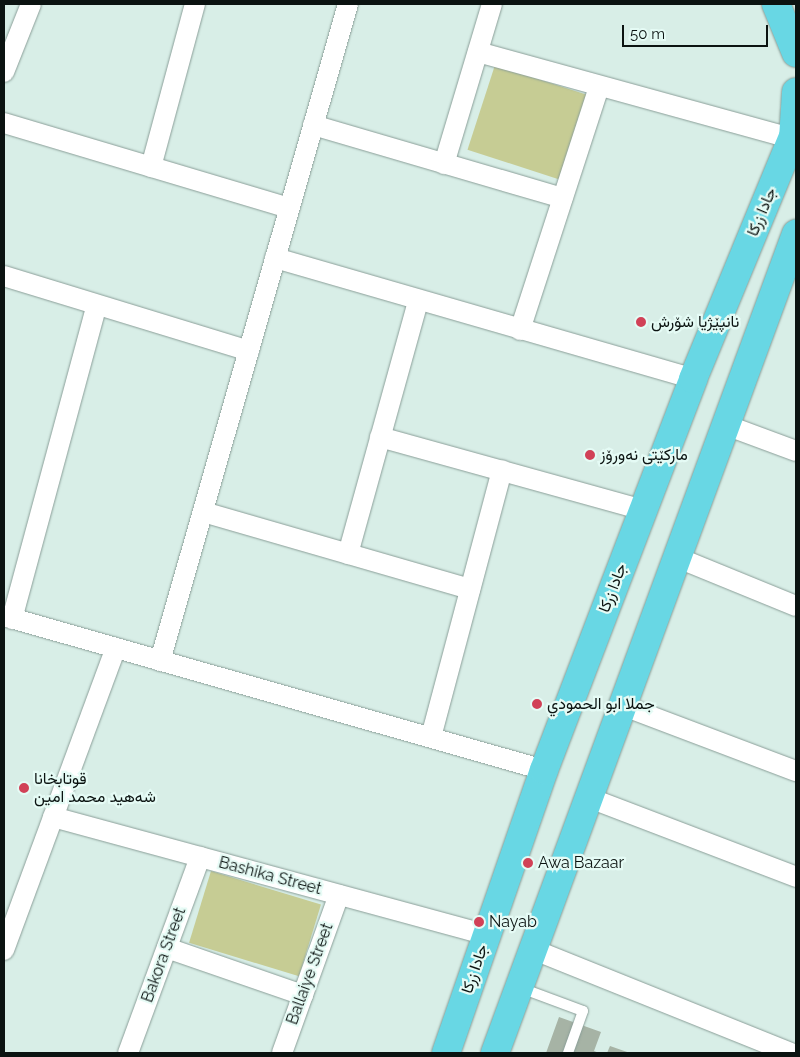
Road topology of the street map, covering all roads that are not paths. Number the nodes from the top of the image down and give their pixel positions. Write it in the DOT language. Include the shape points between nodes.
graph roads {
  1 [pos="31,4"];
  2 [pos="195,4"];
  3 [pos="348,4"];
  4 [pos="492,4"];
  5 [pos="776,4"];
  6 [pos="478,52"];
  7 [pos="796,53"];
  8 [pos="4,72"];
  9 [pos="599,87"];
  10 [pos="796,92"];
  11 [pos="4,123"];
  12 [pos="313,125"];
  13 [pos="794,134"];
  14 [pos="444,164"];
  15 [pos="151,167"];
  16 [pos="563,198"];
  17 [pos="288,208"];
  18 [pos="796,234"];
  19 [pos="275,258"];
  20 [pos="4,276"];
  21 [pos="418,301"];
  22 [pos="97,305"];
  23 [pos="520,330"];
  24 [pos="249,351"];
  25 [pos="693,379"];
  26 [pos="726,425"];
  27 [pos="380,437"];
  28 [pos="796,451"];
  29 [pos="502,470"];
  30 [pos="643,510"];
  31 [pos="202,512"];
  32 [pos="348,554"];
  33 [pos="676,557"];
  34 [pos="470,589"];
  35 [pos="796,606"];
  36 [pos="8,617"];
  37 [pos="116,648"];
  38 [pos="160,661"];
  39 [pos="621,705"];
  40 [pos="431,737"];
  41 [pos="544,770"];
  42 [pos="796,771"];
  43 [pos="587,797"];
  44 [pos="53,817"];
  45 [pos="200,857"];
  46 [pos="795,872"];
  47 [pos="339,895"];
  48 [pos="8,928"];
  49 [pos="487,936"];
  50 [pos="167,948"];
  51 [pos="532,949"];
  52 [pos="4,950"];
  53 [pos="519,987"];
  54 [pos="303,995"];
  55 [pos="784,1052"];
  56 [pos="128,1053"];
  57 [pos="282,1053"];
  58 [pos="446,1053"];
  59 [pos="495,1053"];
  60 [pos="568,1053"];
  1 -- 8 [label="street"];
  2 -- 15 [label="street"];
  3 -- 12 [label="street"];
  4 -- 6 [label="street"];
  5 -- 7 [label="main road"];
  6 -- 9 [label="street"];
  6 -- 14 [label="street"];
  9 -- 13 [label="street"];
  9 -- 16 [label="street"];
  10 -- 13 [label="main road, جادا زرکا"];
  11 -- 15 [label="street"];
  12 -- 14 [label="street"];
  12 -- 17 [label="street"];
  13 -- 25 [label="main road, جادا زرکا"];
  14 -- 16 [label="street"];
  15 -- 17 [label="street"];
  16 -- 23 [label="street"];
  17 -- 19 [label="street"];
  18 -- 26 [label="main road"];
  19 -- 21 [label="street"];
  19 -- 24 [label="street"];
  20 -- 22 [label="street"];
  21 -- 23 [label="street"];
  21 -- 27 [label="street"];
  22 -- 24 [label="street"];
  22 -- 36 [label="street"];
  23 -- 25 [label="street"];
  24 -- 31 [label="street"];
  25 -- 30 [label="main road, جادا زرکا"];
  26 -- 28 [label="street"];
  26 -- 33 [label="main road"];
  27 -- 29 [label="street"];
  27 -- 32 [label="street"];
  29 -- 30 [label="street"];
  29 -- 34 [label="street"];
  30 -- 41 [label="main road, جادا زرکا"];
  31 -- 32 [label="street"];
  31 -- 38 [label="street"];
  32 -- 34 [label="street"];
  33 -- 35 [label="street"];
  33 -- 39 [label="main road"];
  34 -- 40 [label="street"];
  36 -- 37 [label="street"];
  37 -- 38 [label="street"];
  37 -- 44 [label="street"];
  38 -- 40 [label="street"];
  39 -- 42 [label="street"];
  39 -- 43 [label="main road"];
  40 -- 41 [label="street"];
  41 -- 49 [label="main road, جادا زرکا"];
  43 -- 46 [label="street"];
  43 -- 51 [label="main road"];
  44 -- 45 [label="street, Bashika Street"];
  44 -- 48 [label="street"];
  45 -- 47 [label="street, Bashika Street"];
  45 -- 50 [label="street, Bakora Street"];
  47 -- 49 [label="street, Bashika Street"];
  47 -- 54 [label="street, Ballaiye Street"];
  48 -- 52 [label="street"];
  49 -- 58 [label="main road, جادا زرکا"];
  50 -- 54 [label="street"];
  50 -- 56 [label="street, Bakora Street"];
  51 -- 53 [label="main road"];
  51 -- 55 [label="street"];
  53 -- 59 [label="main road"];
  53 -- 60 [label="lane" via="584,1011"];
  54 -- 57 [label="street, Ballaiye Street"];
}
